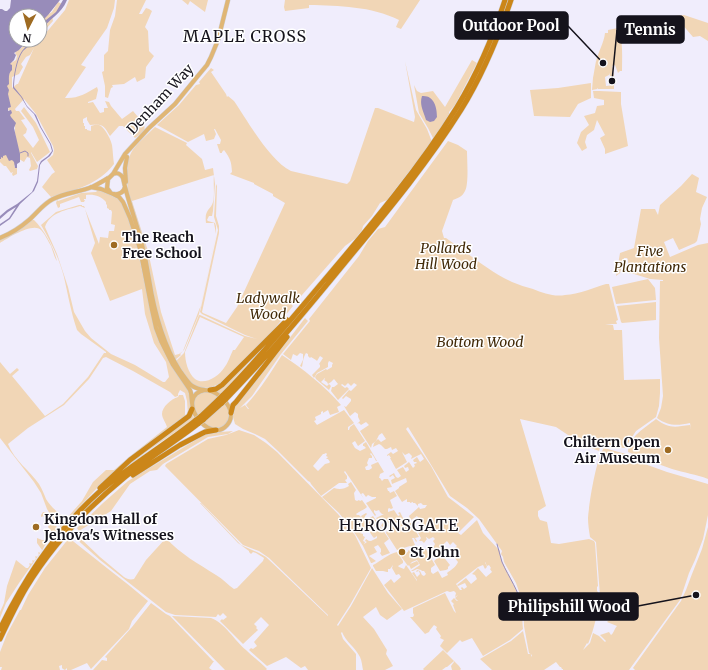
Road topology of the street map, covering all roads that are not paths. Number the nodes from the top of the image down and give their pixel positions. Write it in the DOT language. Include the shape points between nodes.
graph roads {
  1 [pos="228,0"];
  2 [pos="505,0"];
  3 [pos="511,0"];
  4 [pos="436,143"];
  5 [pos="128,152"];
  6 [pos="127,157"];
  7 [pos="112,174"];
  8 [pos="108,178"];
  9 [pos="123,178"];
  10 [pos="125,186"];
  11 [pos="91,187"];
  12 [pos="112,193"];
  13 [pos="128,200"];
  14 [pos="0,238"];
  15 [pos="301,308"];
  16 [pos="292,327"];
  17 [pos="171,359"];
  18 [pos="175,365"];
  19 [pos="207,390"];
  20 [pos="222,399"];
  21 [pos="192,402"];
  22 [pos="192,409"];
  23 [pos="231,413"];
  24 [pos="199,420"];
  25 [pos="216,430"];
  26 [pos="120,481"];
  27 [pos="98,493"];
  28 [pos="65,531"];
  29 [pos="0,629"];
  30 [pos="0,640"];
  1 -- 5 [label="main road, Denham Way" via="218,40 200,75"];
  2 -- 4 [label="highway" via="489,44"];
  3 -- 4 [label="highway" via="478,78 461,109"];
  4 -- 15 [label="highway"];
  4 -- 16 [label="highway" via="381,219"];
  5 -- 6 [label="main road, Denham Way"];
  5 -- 7 [label="main road, Denham Way"];
  6 -- 9 [label="main road, Denham Way"];
  6 -- 13 [label="main road" via="125,173"];
  7 -- 8 [label="main road"];
  7 -- 9 [label="main road" via="119,174"];
  8 -- 11 [label="main road"];
  8 -- 12 [label="main road" via="107,187"];
  9 -- 10 [label="main road"];
  10 -- 12 [label="main road" via="122,192 116,195"];
  10 -- 13 [label="main road"];
  11 -- 12 [label="main road"];
  11 -- 14 [label="main road" via="53,199 26,223"];
  12 -- 17 [label="main road" via="123,201 130,218 140,249 155,324"];
  13 -- 17 [label="main road" via="144,250 158,323"];
  15 -- 19 [label="highway" via="296,310 222,385"];
  15 -- 20 [label="highway"];
  16 -- 20 [label="highway" via="249,375"];
  16 -- 23 [label="highway" via="233,405"];
  17 -- 18 [label="main road"];
  18 -- 19 [label="main road" via="193,387"];
  18 -- 21 [label="main road" via="190,390"];
  19 -- 21 [label="main road" via="196,394"];
  19 -- 23 [label="main road" via="219,395"];
  20 -- 24 [label="highway"];
  21 -- 22 [label="main road"];
  22 -- 25 [label="main road" via="205,426"];
  22 -- 27 [label="highway" via="187,418 121,468"];
  23 -- 25 [label="main road" via="228,425"];
  24 -- 26 [label="highway"];
  24 -- 27 [label="highway"];
  25 -- 26 [label="highway" via="196,436"];
  26 -- 28 [label="highway"];
  27 -- 28 [label="highway"];
  28 -- 29 [label="highway" via="38,562 22,586"];
  28 -- 30 [label="highway" via="27,588"];
}
